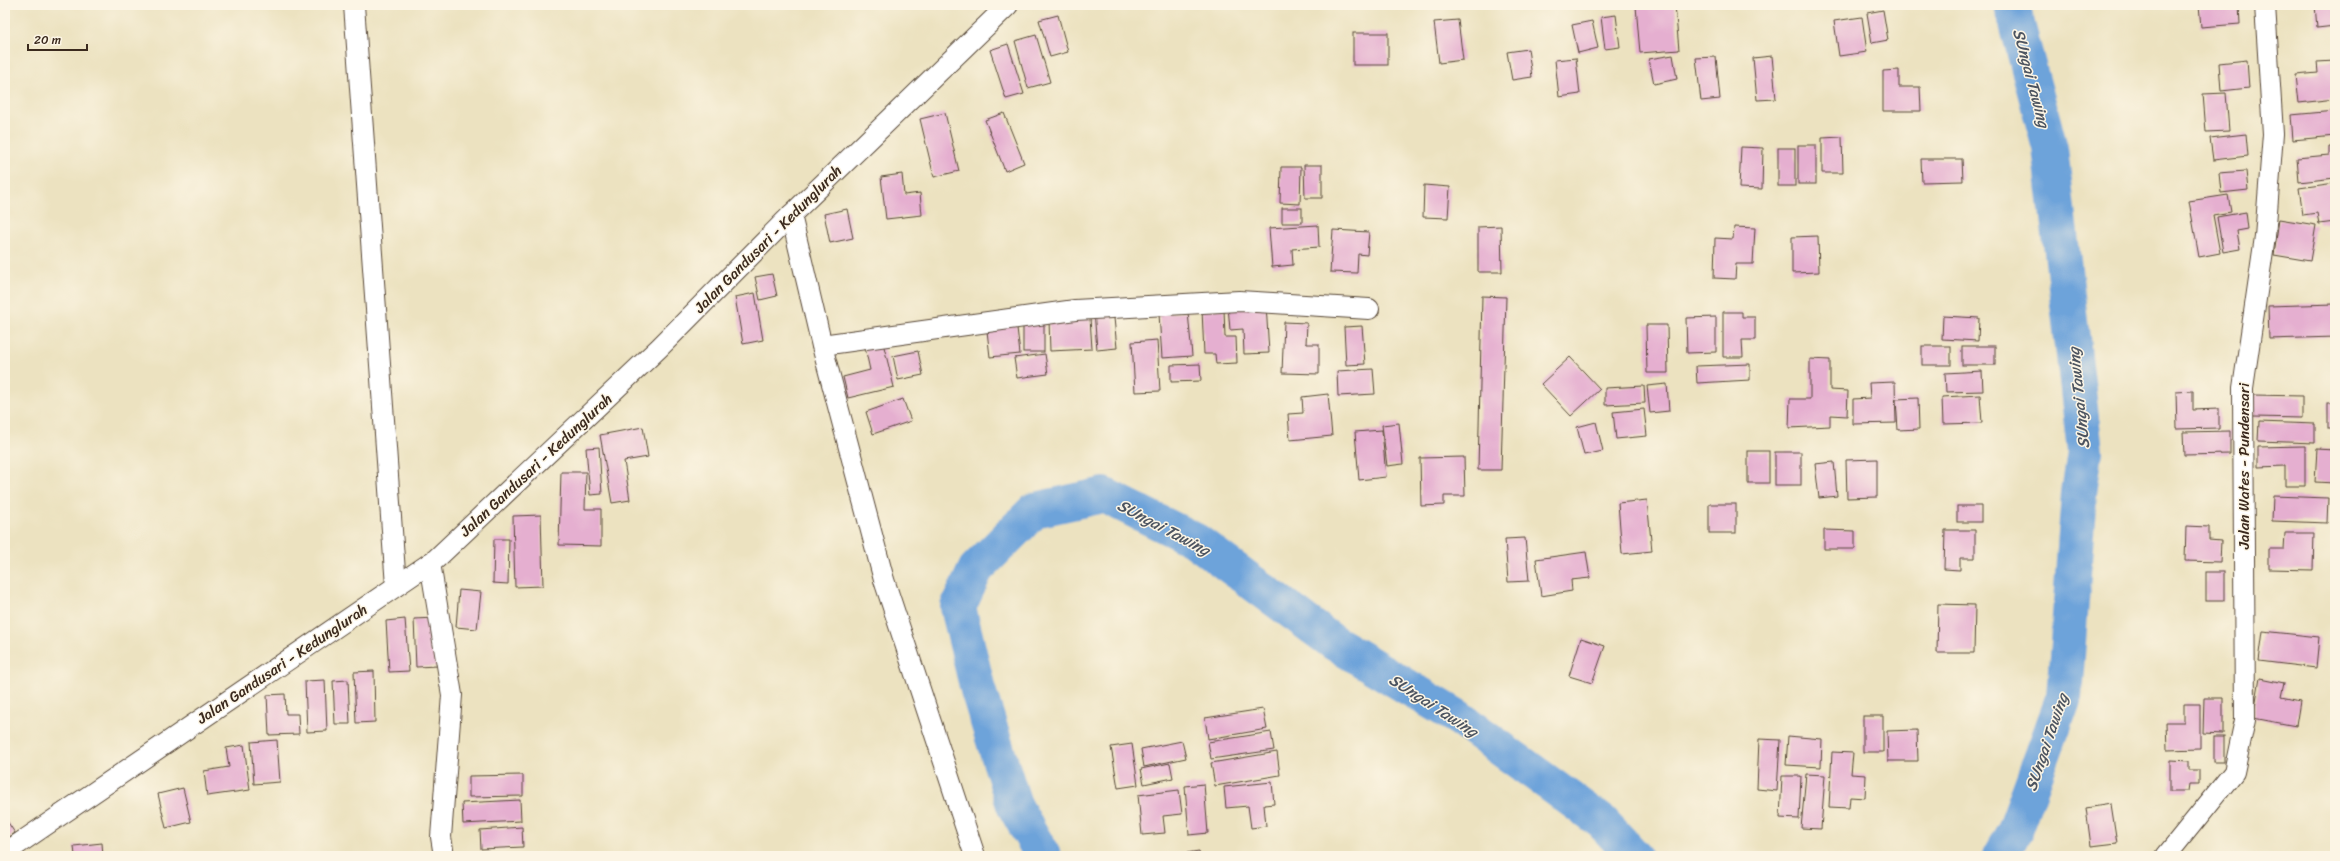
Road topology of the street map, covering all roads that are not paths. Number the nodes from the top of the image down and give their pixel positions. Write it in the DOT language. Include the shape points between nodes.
graph roads {
  1 [pos="354,5"];
  2 [pos="1008,5"];
  3 [pos="2265,5"];
  4 [pos="791,215"];
  5 [pos="1370,308"];
  6 [pos="822,345"];
  7 [pos="430,563"];
  8 [pos="396,586"];
  9 [pos="5,852"];
  10 [pos="444,856"];
  11 [pos="975,856"];
  12 [pos="2166,856"];
  1 -- 8 [label="street"];
  2 -- 4 [label="street, Jalan Gandusari - Kedunglurah"];
  3 -- 12 [label="street, Jalan Wates - Pundensari" via="2273,134 2265,237 2243,388 2245,720 2234,772"];
  4 -- 6 [label="street"];
  4 -- 7 [label="street, Jalan Gandusari - Kedunglurah" via="660,348"];
  5 -- 6 [label="street" via="1239,301 1075,310"];
  6 -- 11 [label="street" via="884,580"];
  7 -- 8 [label="street, Jalan Gandusari - Kedunglurah"];
  7 -- 10 [label="street" via="452,695 441,837"];
  8 -- 9 [label="street, Jalan Gandusari - Kedunglurah"];
}
